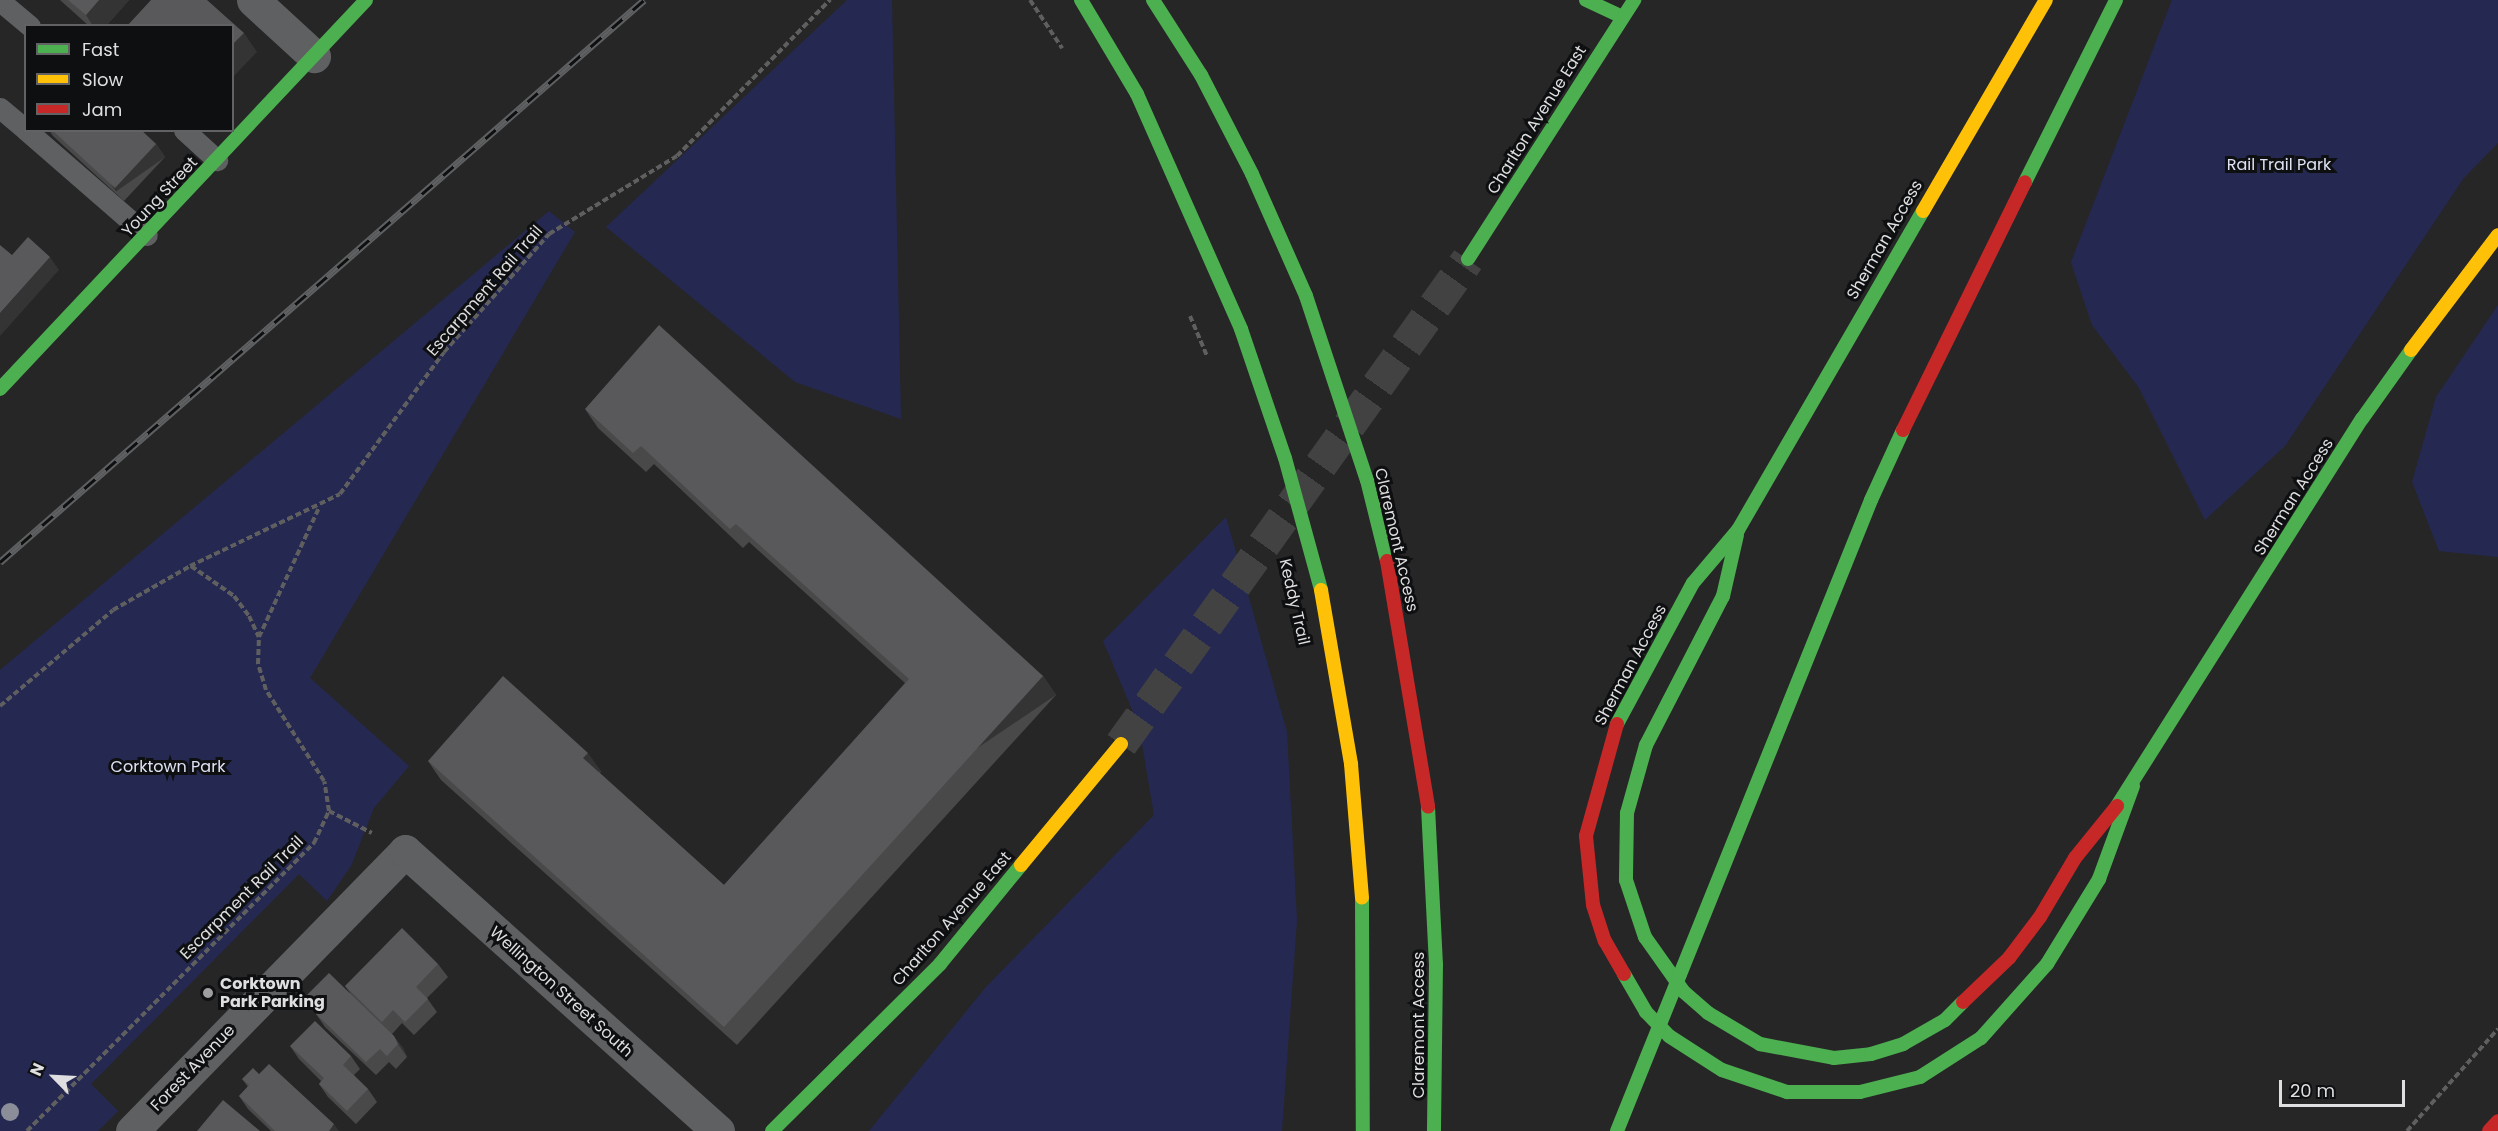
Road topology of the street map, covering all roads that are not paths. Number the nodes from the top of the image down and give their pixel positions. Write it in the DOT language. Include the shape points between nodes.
graph roads {
  1 [pos="253,0"];
  2 [pos="366,0"];
  3 [pos="1081,0"];
  4 [pos="1153,0"];
  5 [pos="1586,0"];
  6 [pos="1634,0"];
  7 [pos="2046,0"];
  8 [pos="2116,0"];
  9 [pos="0,1"];
  10 [pos="1622,17"];
  11 [pos="28,24"];
  12 [pos="314,56"];
  13 [pos="0,108"];
  14 [pos="24,128"];
  15 [pos="28,132"];
  16 [pos="186,132"];
  17 [pos="218,160"];
  18 [pos="147,235"];
  19 [pos="2498,235"];
  20 [pos="1468,259"];
  21 [pos="0,389"];
  22 [pos="1738,530"];
  23 [pos="1121,744"];
  24 [pos="2133,786"];
  25 [pos="405,851"];
  26 [pos="2498,1121"];
  27 [pos="132,1131"];
  28 [pos="718,1131"];
  29 [pos="772,1131"];
  30 [pos="1363,1131"];
  31 [pos="1434,1131"];
  32 [pos="1617,1131"];
  33 [pos="2489,1131"];
  1 -- 12 [label="street"];
  2 -- 12 [label="main road, Young Street"];
  3 -- 30 [label="main road" via="1137,94 1241,329 1285,458 1325,605 1351,764 1364,924"];
  4 -- 31 [label="main road, Claremont Access" via="1201,75 1252,174 1306,296 1370,491 1390,578 1429,816 1436,964"];
  5 -- 10 [label="main road"];
  6 -- 10 [label="main road, Charlton Avenue East"];
  7 -- 22 [label="main road, Sherman Access"];
  8 -- 32 [label="main road" via="1936,360 1871,500"];
  9 -- 11 [label="lane"];
  10 -- 20 [label="main road, Charlton Avenue East"];
  12 -- 17 [label="main road, Young Street"];
  13 -- 14 [label="lane"];
  15 -- 18 [label="lane"];
  16 -- 17 [label="lane"];
  17 -- 18 [label="main road, Young Street"];
  18 -- 21 [label="main road, Young Street"];
  19 -- 24 [label="main road, Sherman Access" via="2444,303 2362,419"];
  22 -- 24 [label="main road, Sherman Access" via="1723,596 1646,745 1627,813 1626,880 1645,938 1667,971 1708,1013 1760,1044 1834,1058 1871,1054 1903,1044 1945,1020 1977,992 2040,917 2075,858"];
  22 -- 24 [label="main road, Sherman Access" via="1693,583 1612,733 1586,836 1593,905 1609,949 1646,1012 1669,1036 1722,1070 1787,1092 1860,1092 1920,1077 1981,1038 2048,964 2099,879"];
  23 -- 29 [label="main road, Charlton Avenue East" via="940,964"];
  25 -- 27 [label="street, Forest Avenue"];
  25 -- 28 [label="street, Wellington Street South"];
  26 -- 33 [label="main road"];
}
